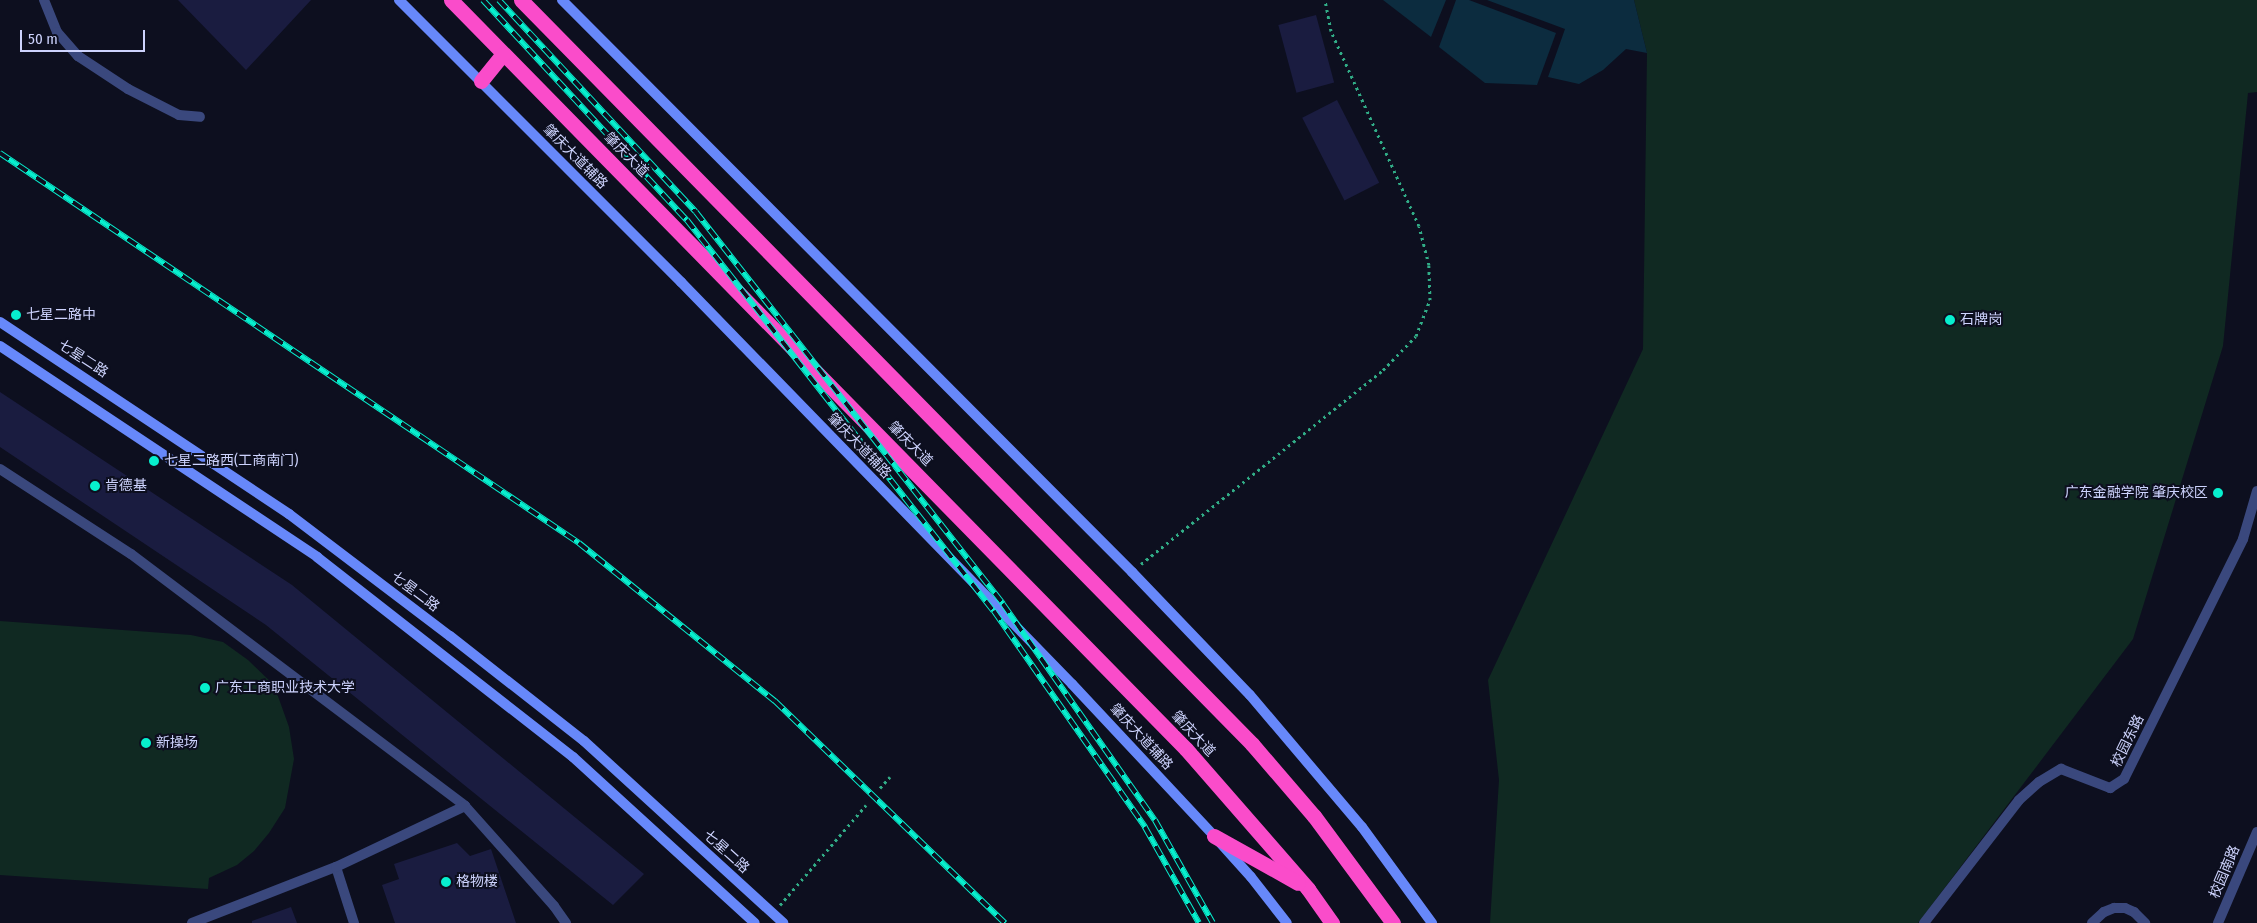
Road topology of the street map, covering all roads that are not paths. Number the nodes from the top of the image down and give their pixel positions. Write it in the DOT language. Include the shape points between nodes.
graph roads {
  1 [pos="44,0"];
  2 [pos="399,0"];
  3 [pos="451,0"];
  4 [pos="521,0"];
  5 [pos="562,0"];
  6 [pos="503,54"];
  7 [pos="481,81"];
  8 [pos="200,117"];
  9 [pos="0,322"];
  10 [pos="0,346"];
  11 [pos="0,470"];
  12 [pos="2257,491"];
  13 [pos="465,806"];
  14 [pos="2257,832"];
  15 [pos="1214,836"];
  16 [pos="336,867"];
  17 [pos="1308,889"];
  18 [pos="192,923"];
  19 [pos="354,923"];
  20 [pos="566,923"];
  21 [pos="755,923"];
  22 [pos="783,923"];
  23 [pos="1287,923"];
  24 [pos="1332,923"];
  25 [pos="1393,923"];
  26 [pos="1432,923"];
  27 [pos="1924,923"];
  28 [pos="2092,923"];
  29 [pos="2146,923"];
  30 [pos="2218,923"];
  1 -- 8 [label="street" via="57,32 78,56 179,115"];
  2 -- 7 [label="street, 肇庆大道辅路"];
  3 -- 6 [label="highway, 肇庆大道"];
  4 -- 25 [label="highway" via="1252,744 1314,816"];
  5 -- 26 [label="street" via="1132,572 1250,695 1362,827"];
  6 -- 7 [label="highway"];
  6 -- 17 [label="highway, 肇庆大道" via="1179,742"];
  7 -- 15 [label="street, 肇庆大道辅路" via="1072,684"];
  9 -- 22 [label="street, 七星二路" via="289,514 450,636 584,741"];
  10 -- 21 [label="street" via="317,557 573,757"];
  11 -- 13 [label="street" via="131,554"];
  12 -- 27 [label="street, 校园东路" via="2243,539 2124,780 2110,788 2061,769 2039,782 2019,800"];
  13 -- 16 [label="street"];
  13 -- 20 [label="street"];
  14 -- 30 [label="street, 校园南路"];
  15 -- 17 [label="highway"];
  15 -- 23 [label="street, 肇庆大道辅路"];
  16 -- 18 [label="street"];
  16 -- 19 [label="street"];
  17 -- 24 [label="highway, 肇庆大道"];
  28 -- 29 [label="street" via="2104,912 2119,908 2134,912"];
}
